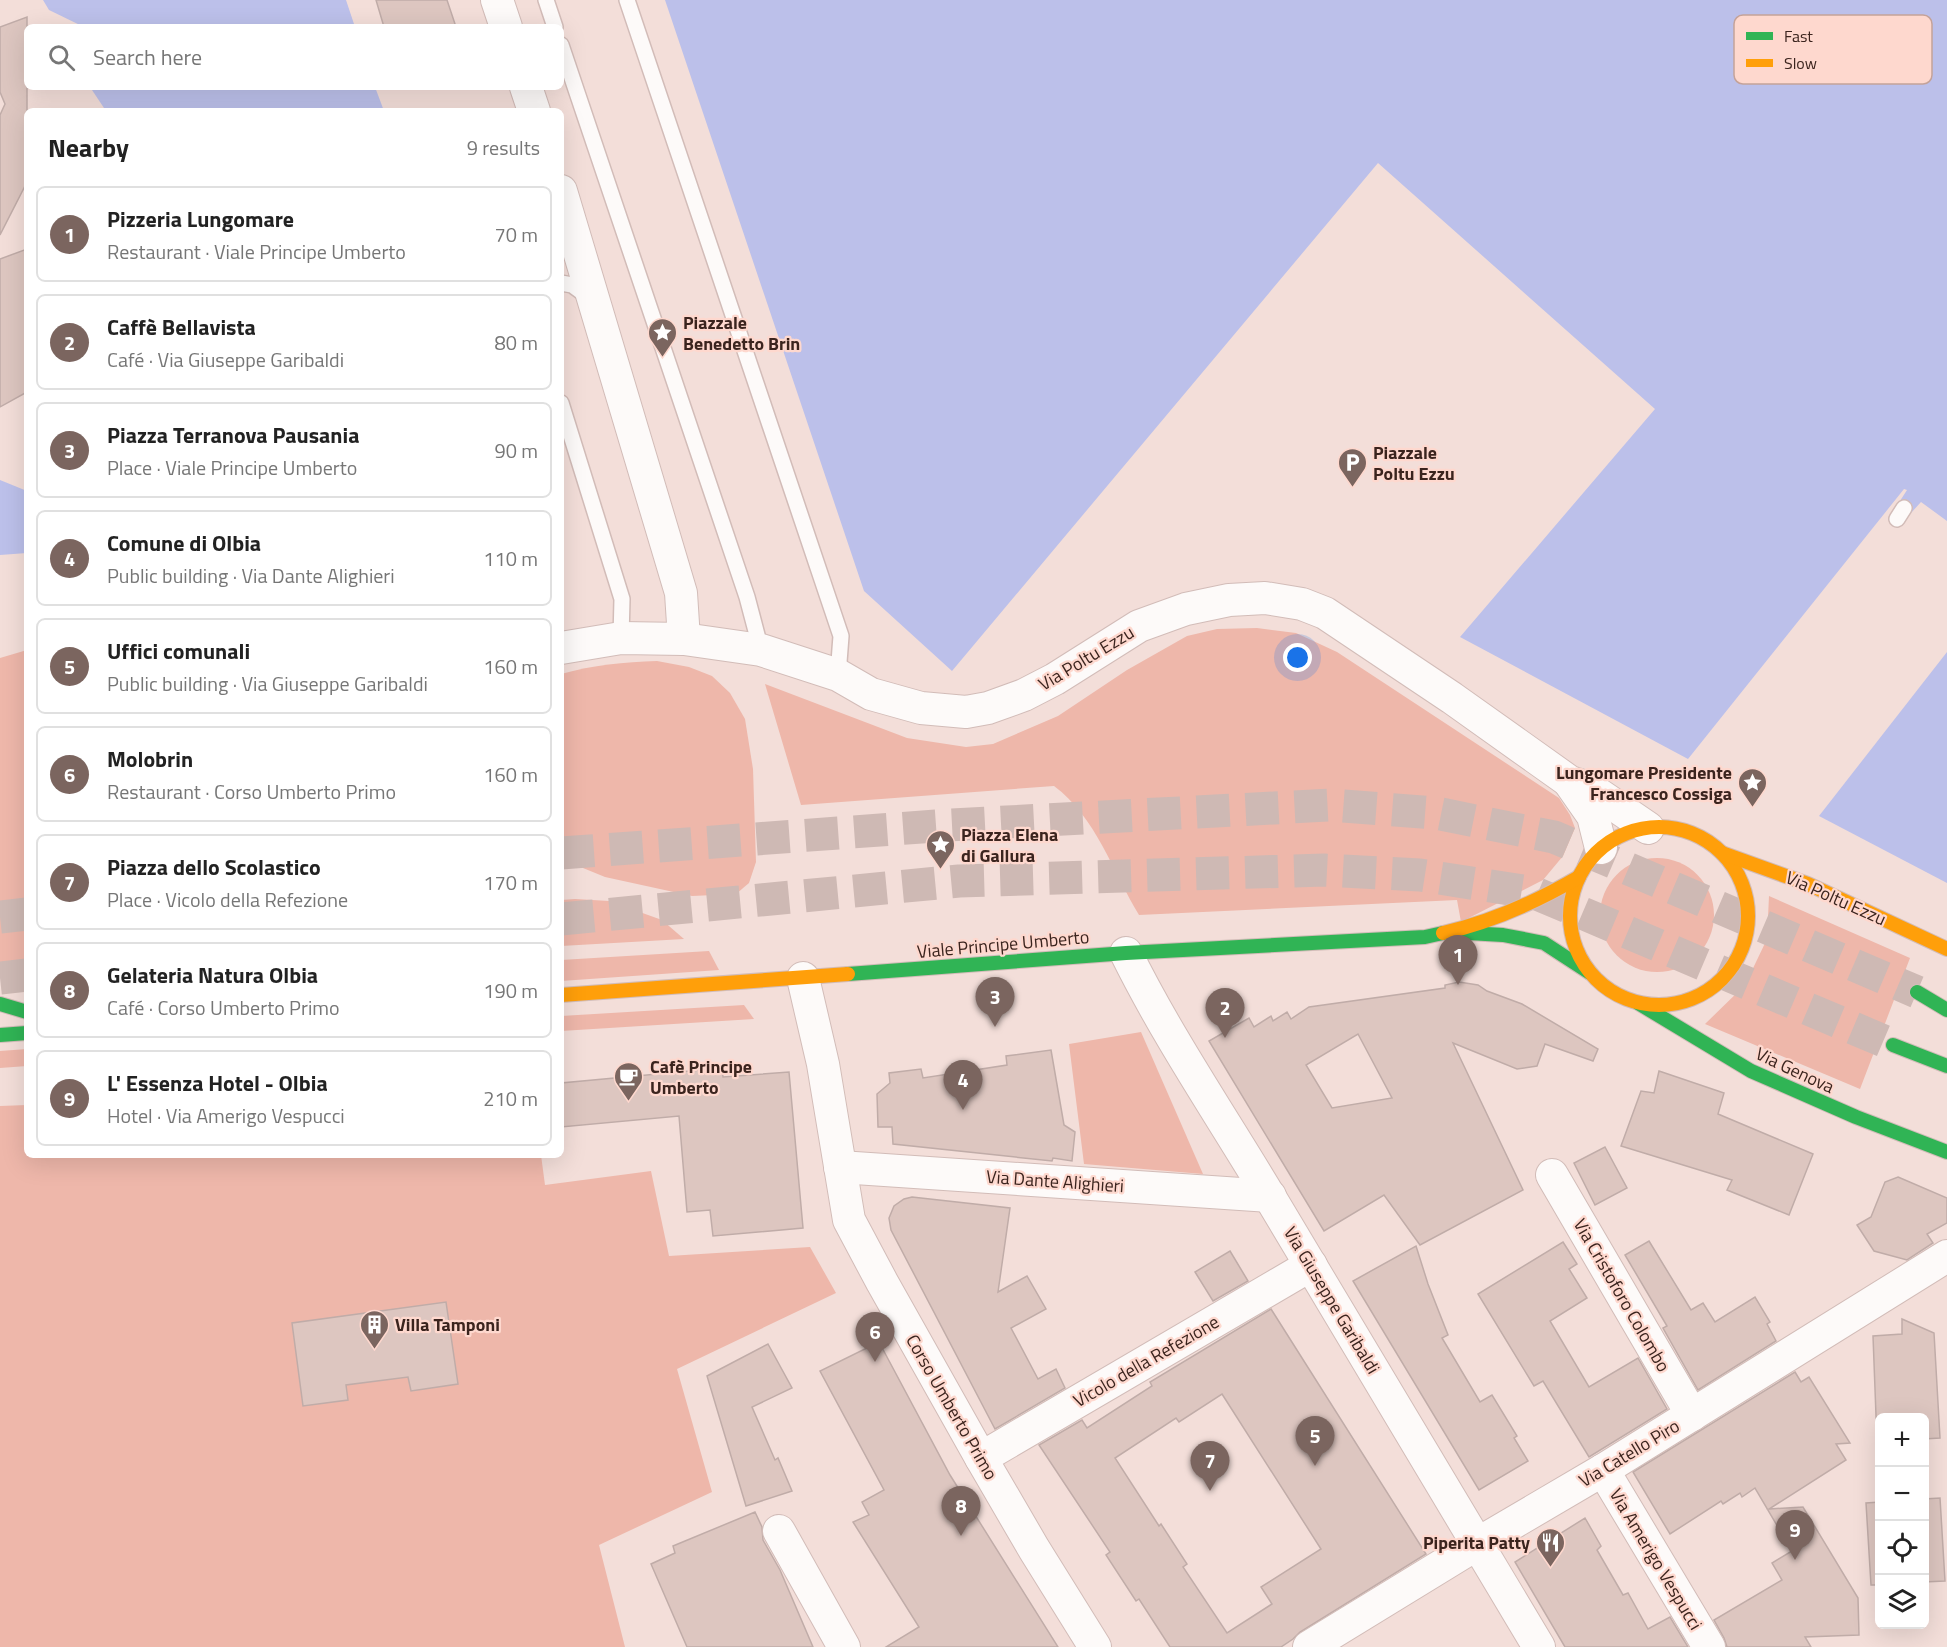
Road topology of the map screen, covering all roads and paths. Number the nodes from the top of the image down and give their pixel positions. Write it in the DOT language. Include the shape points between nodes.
graph roads {
  1 [pos="497,0"];
  2 [pos="546,0"];
  3 [pos="627,0"];
  4 [pos="505,24"];
  5 [pos="554,24"];
  6 [pos="564,54"];
  7 [pos="527,90"];
  8 [pos="533,108"];
  9 [pos="564,201"];
  10 [pos="564,284"];
  11 [pos="594,301"];
  12 [pos="564,413"];
  13 [pos="621,638"];
  14 [pos="684,639"];
  15 [pos="564,648"];
  16 [pos="761,650"];
  17 [pos="838,675"];
  18 [pos="1570,782"];
  19 [pos="1648,828"];
  20 [pos="1601,848"];
  21 [pos="1722,853"];
  22 [pos="1579,877"];
  23 [pos="1448,933"];
  24 [pos="1947,949"];
  25 [pos="1126,953"];
  26 [pos="1592,974"];
  27 [pos="803,978"];
  28 [pos="1917,992"];
  29 [pos="564,995"];
  30 [pos="1637,1002"];
  31 [pos="0,1004"];
  32 [pos="1947,1010"];
  33 [pos="24,1011"];
  34 [pos="24,1033"];
  35 [pos="0,1035"];
  36 [pos="1893,1045"];
  37 [pos="1947,1066"];
  38 [pos="1947,1152"];
  39 [pos="840,1167"];
  40 [pos="1552,1175"];
  41 [pos="1270,1196"];
  42 [pos="1947,1256"];
  43 [pos="1311,1265"];
  44 [pos="1692,1415"];
  45 [pos="981,1458"];
  46 [pos="1603,1470"];
  47 [pos="779,1531"];
  48 [pos="1477,1544"];
  49 [pos="1089,1645"];
  50 [pos="844,1647"];
  51 [pos="1309,1647"];
  52 [pos="1539,1647"];
  53 [pos="1709,1647"];
  1 -- 4 [label="street"];
  2 -- 5 [label="lane"];
  3 -- 17 [label="lane" via="841,636"];
  6 -- 16 [label="lane"];
  7 -- 8 [label="street"];
  9 -- 11 [label="street"];
  10 -- 11 [label="lane"];
  11 -- 14 [label="street" via="681,593"];
  12 -- 13 [label="lane" via="622,599"];
  13 -- 14 [label="street, Via Poltu Ezzu"];
  13 -- 15 [label="street, Via Poltu Ezzu"];
  14 -- 16 [label="street, Via Poltu Ezzu"];
  16 -- 17 [label="street, Via Poltu Ezzu"];
  17 -- 18 [label="street, Via Poltu Ezzu" via="871,694 921,708 966,712 1024,695 1138,626 1186,609 1265,598 1302,604 1324,613"];
  18 -- 19 [label="street, Via Poltu Ezzu" via="1591,789"];
  18 -- 20 [label="street, Via Poltu Ezzu" via="1593,816"];
  19 -- 20 [label="street" via="1620,836"];
  19 -- 21 [label="street" via="1685,831"];
  20 -- 22 [label="street"];
  21 -- 24 [label="street, Via Poltu Ezzu" via="1823,891"];
  21 -- 30 [label="street" via="1738,876 1747,901 1747,932 1736,961 1716,984 1690,999 1667,1004"];
  22 -- 23 [label="street, Viale Principe Umberto" via="1505,916"];
  22 -- 26 [label="street" via="1573,894 1571,924 1579,954"];
  23 -- 25 [label="street, Viale Principe Umberto"];
  23 -- 26 [label="street, Viale Principe Umberto" via="1503,935 1544,944"];
  25 -- 27 [label="street, Viale Principe Umberto"];
  25 -- 41 [label="street, Via Giuseppe Garibaldi" via="1185,1061"];
  26 -- 30 [label="street" via="1614,992"];
  27 -- 29 [label="street, Viale Principe Umberto"];
  27 -- 39 [label="street, Corso Umberto Primo" via="823,1064"];
  28 -- 32 [label="street"];
  30 -- 38 [label="street, Via Genova" via="1751,1071"];
  31 -- 33 [label="street"];
  34 -- 35 [label="street"];
  36 -- 37 [label="street"];
  39 -- 41 [label="street, Via Dante Alighieri"];
  39 -- 45 [label="street, Corso Umberto Primo" via="849,1220"];
  40 -- 44 [label="street, Via Cristoforo Colombo"];
  41 -- 43 [label="street, Via Giuseppe Garibaldi"];
  42 -- 44 [label="street, Via Catello Piro"];
  43 -- 45 [label="street, Vicolo della Refezione"];
  43 -- 48 [label="street, Via Giuseppe Garibaldi"];
  44 -- 46 [label="street, Via Catello Piro"];
  45 -- 49 [label="street, Corso Umberto Primo"];
  46 -- 48 [label="street, Via Catello Piro"];
  46 -- 53 [label="street, Via Amerigo Vespucci"];
  47 -- 50 [label="street"];
  48 -- 51 [label="street, Via Catello Piro"];
  48 -- 52 [label="street, Via Giuseppe Garibaldi"];
}
